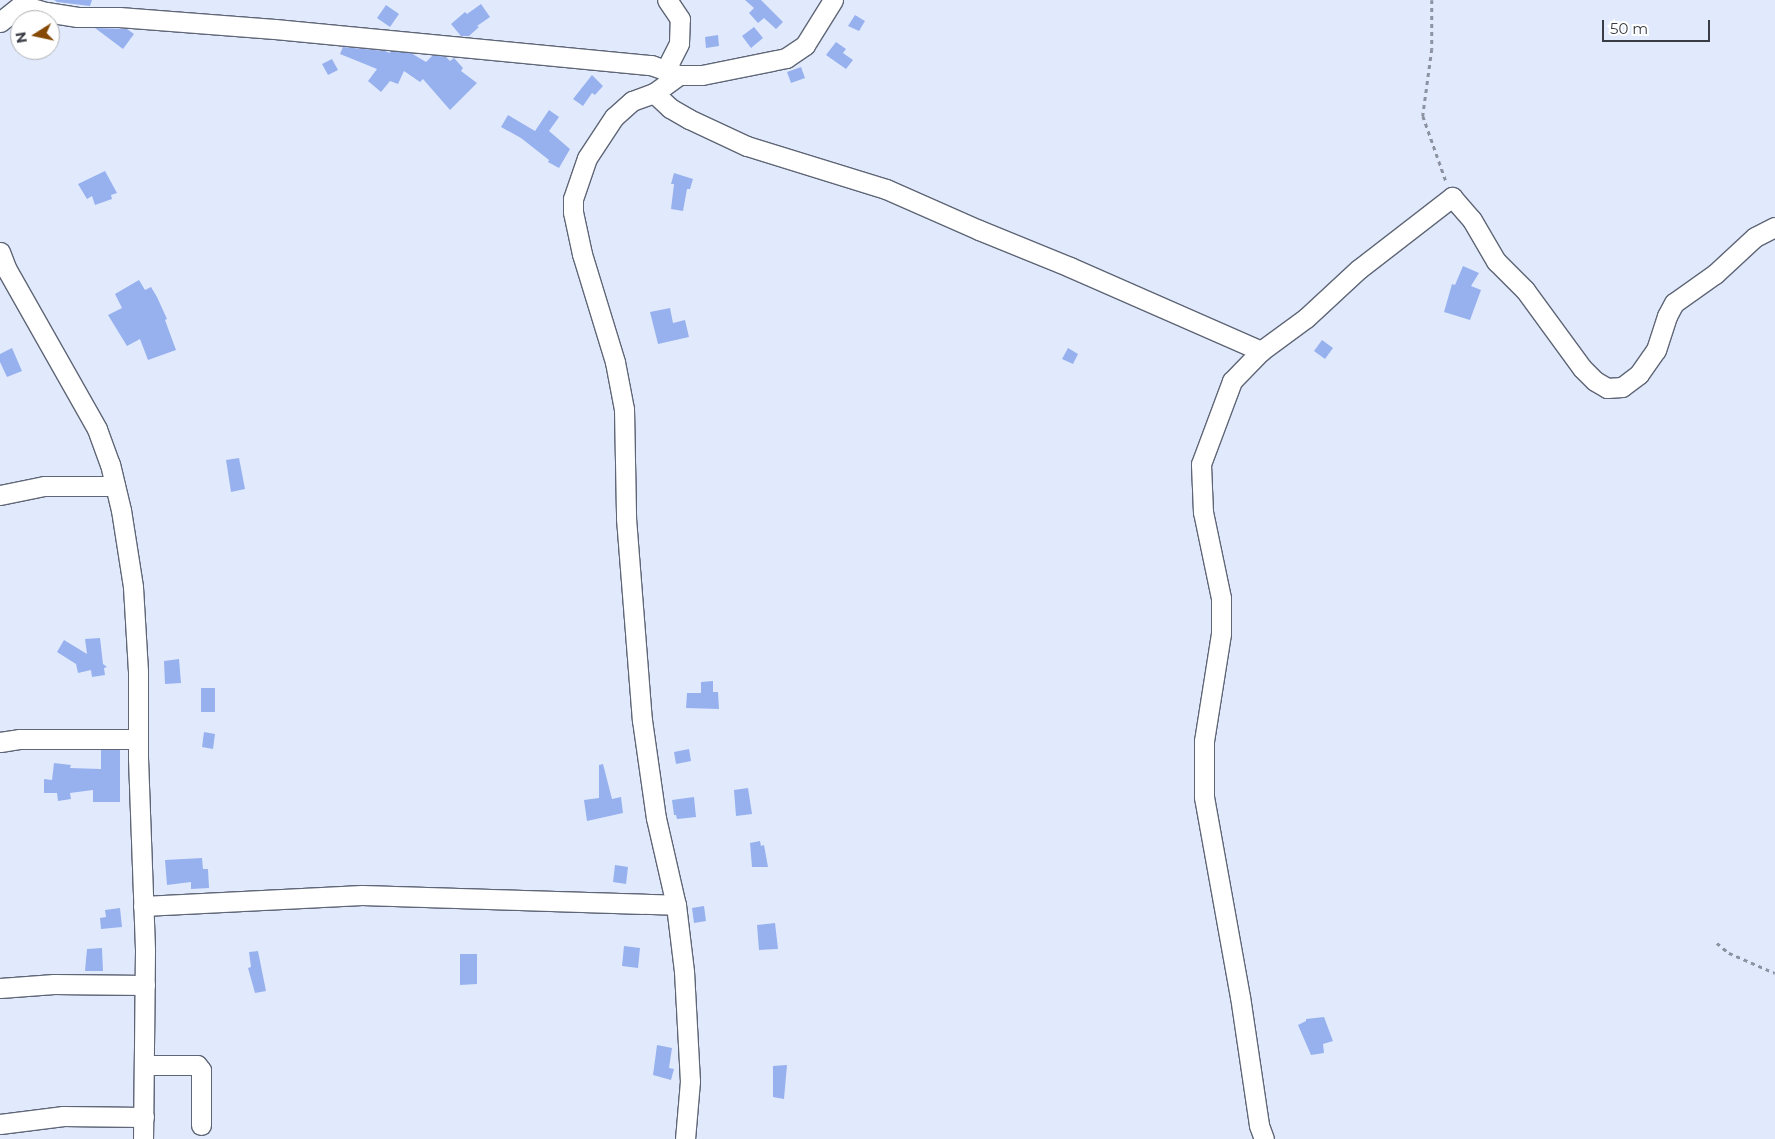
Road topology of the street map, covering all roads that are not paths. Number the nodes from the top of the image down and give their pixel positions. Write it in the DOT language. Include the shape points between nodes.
graph roads {
  1 [pos="667,0"];
  2 [pos="833,0"];
  3 [pos="23,3"];
  4 [pos="0,22"];
  5 [pos="672,73"];
  6 [pos="654,93"];
  7 [pos="1775,227"];
  8 [pos="0,252"];
  9 [pos="1261,351"];
  10 [pos="115,486"];
  11 [pos="0,495"];
  12 [pos="138,739"];
  13 [pos="0,742"];
  14 [pos="676,905"];
  15 [pos="143,906"];
  16 [pos="145,985"];
  17 [pos="0,988"];
  18 [pos="144,1065"];
  19 [pos="144,1117"];
  20 [pos="0,1124"];
  21 [pos="201,1125"];
  22 [pos="143,1139"];
  23 [pos="685,1139"];
  24 [pos="1264,1139"];
  1 -- 5 [label="street" via="680,19 679,43"];
  2 -- 5 [label="street" via="805,45 786,58 702,75"];
  3 -- 4 [label="street"];
  3 -- 5 [label="street" via="46,12 78,17 275,29 651,65"];
  5 -- 6 [label="street"];
  6 -- 9 [label="street" via="689,119 747,146 886,189"];
  6 -- 14 [label="street" via="632,101 614,117 587,158 573,199 573,212 624,409 626,518 642,720 656,818"];
  7 -- 9 [label="street" via="1755,237 1715,274 1674,303 1656,350 1638,374 1622,387 1607,388 1595,382 1582,368 1525,290 1496,261 1472,220 1452,197 1359,269 1306,318"];
  8 -- 10 [label="street" via="97,429"];
  9 -- 24 [label="street" via="1232,381 1201,464 1203,512 1221,598 1221,634 1204,741 1204,797"];
  10 -- 11 [label="street" via="44,486"];
  10 -- 12 [label="street" via="133,587"];
  12 -- 13 [label="street"];
  12 -- 15 [label="street"];
  14 -- 15 [label="street" via="362,895"];
  14 -- 23 [label="street" via="684,971 690,1081"];
  15 -- 16 [label="street"];
  16 -- 17 [label="street" via="54,984"];
  16 -- 18 [label="street"];
  18 -- 19 [label="street"];
  18 -- 21 [label="street" via="197,1065 201,1070"];
  19 -- 20 [label="street" via="63,1116"];
  19 -- 22 [label="street"];
}
